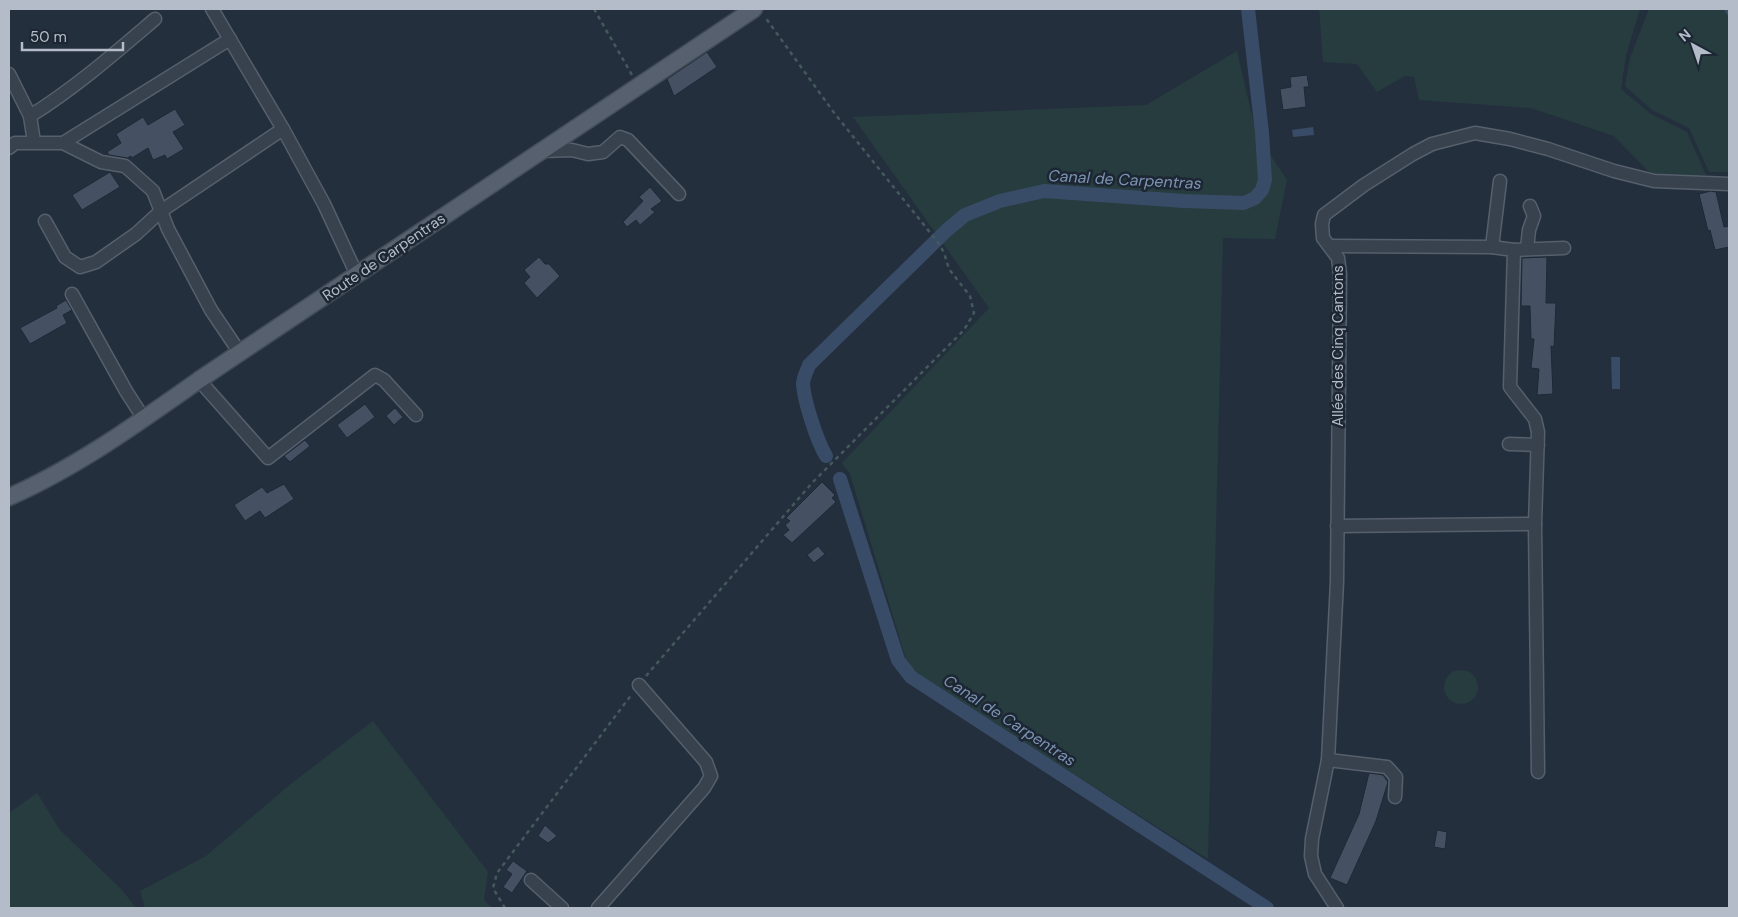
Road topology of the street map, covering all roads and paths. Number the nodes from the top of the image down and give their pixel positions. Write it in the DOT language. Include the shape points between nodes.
graph roads {
  1 [pos="212,9"];
  2 [pos="594,9"];
  3 [pos="760,13"];
  4 [pos="155,19"];
  5 [pos="230,39"];
  6 [pos="9,74"];
  7 [pos="638,87"];
  8 [pos="30,116"];
  9 [pos="283,129"];
  10 [pos="34,142"];
  11 [pos="63,143"];
  12 [pos="9,148"];
  13 [pos="542,151"];
  14 [pos="1500,181"];
  15 [pos="1729,184"];
  16 [pos="679,194"];
  17 [pos="1530,206"];
  18 [pos="161,210"];
  19 [pos="45,221"];
  20 [pos="1331,246"];
  21 [pos="1492,247"];
  22 [pos="1564,248"];
  23 [pos="1521,249"];
  24 [pos="358,275"];
  25 [pos="72,294"];
  26 [pos="240,353"];
  27 [pos="199,380"];
  28 [pos="416,415"];
  29 [pos="144,419"];
  30 [pos="1509,444"];
  31 [pos="1538,445"];
  32 [pos="9,497"];
  33 [pos="1535,524"];
  34 [pos="1338,526"];
  35 [pos="639,685"];
  36 [pos="1328,760"];
  37 [pos="1538,772"];
  38 [pos="1395,797"];
  39 [pos="531,880"];
  40 [pos="504,908"];
  41 [pos="562,908"];
  42 [pos="598,908"];
  43 [pos="1337,908"];
  1 -- 5 [label="street"];
  2 -- 7 [label="path"];
  3 -- 7 [label="main road, Route de Carpentras"];
  3 -- 35 [label="path" via="835,114 940,245 949,269 970,296 974,313 964,330 812,483"];
  4 -- 8 [label="street" via="104,63"];
  5 -- 9 [label="street"];
  5 -- 11 [label="street"];
  6 -- 8 [label="street"];
  7 -- 13 [label="main road, Route de Carpentras"];
  8 -- 10 [label="street"];
  9 -- 18 [label="street"];
  9 -- 24 [label="street"];
  10 -- 11 [label="street"];
  10 -- 12 [label="street"];
  11 -- 18 [label="street" via="101,162 125,166 153,191"];
  13 -- 16 [label="street" via="603,152 620,137 628,140"];
  13 -- 24 [label="main road, Route de Carpentras"];
  14 -- 21 [label="street"];
  15 -- 20 [label="street, Allée des Cinq Cantons" via="1654,181 1539,146 1475,134 1432,144 1331,209 1324,215 1322,224 1323,238"];
  17 -- 23 [label="street" via="1534,216"];
  18 -- 19 [label="street" via="136,234 96,262 80,267 65,257"];
  18 -- 26 [label="street" via="211,310"];
  20 -- 21 [label="street"];
  20 -- 34 [label="street, Allée des Cinq Cantons" via="1338,258 1340,274"];
  21 -- 23 [label="street"];
  22 -- 23 [label="street"];
  23 -- 31 [label="street" via="1510,387 1535,419"];
  24 -- 26 [label="main road, Route de Carpentras"];
  25 -- 29 [label="street"];
  26 -- 27 [label="main road, Route de Carpentras"];
  27 -- 28 [label="street" via="268,458 374,376 384,380"];
  27 -- 29 [label="main road, Route de Carpentras"];
  29 -- 32 [label="main road, Route de Carpentras" via="69,467"];
  30 -- 31 [label="street"];
  31 -- 33 [label="street"];
  33 -- 34 [label="street"];
  33 -- 37 [label="street"];
  34 -- 36 [label="street, Allée des Cinq Cantons"];
  35 -- 40 [label="path" via="497,873 493,888"];
  35 -- 42 [label="street" via="706,762 711,776"];
  36 -- 38 [label="street" via="1387,767 1396,777"];
  36 -- 43 [label="street, Allée des Cinq Cantons" via="1311,856 1315,874"];
  39 -- 41 [label="street"];
}
